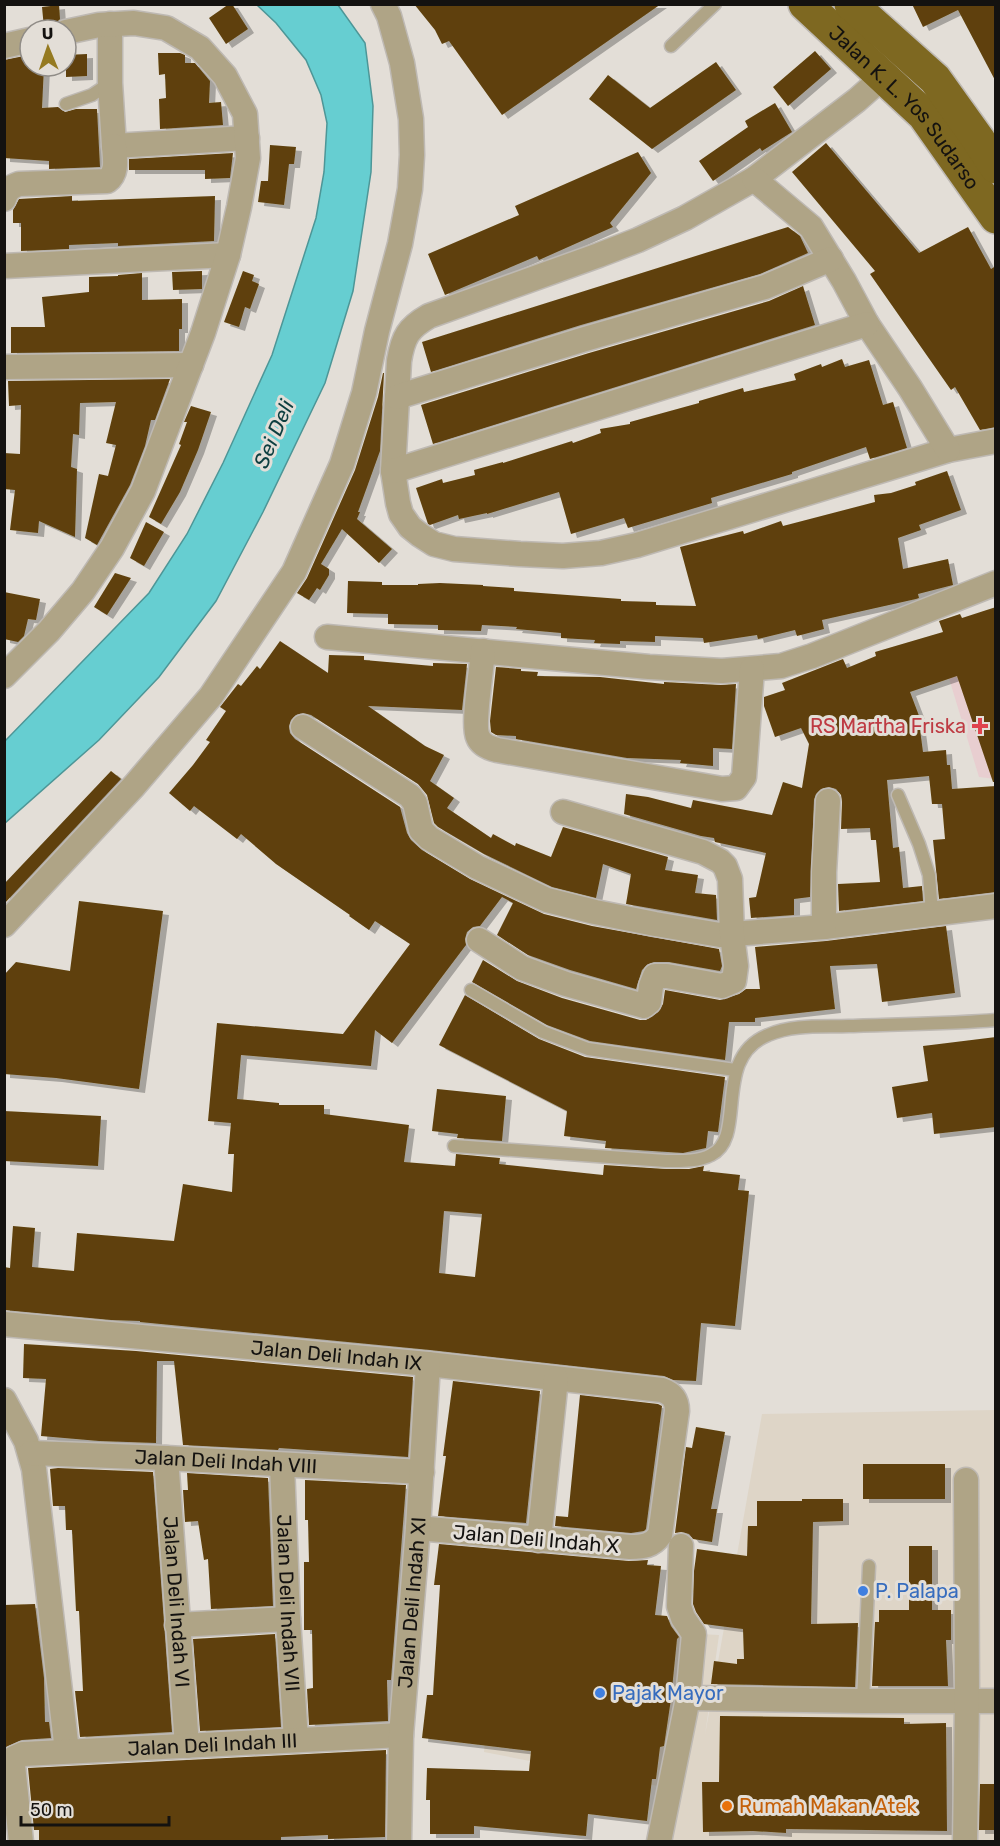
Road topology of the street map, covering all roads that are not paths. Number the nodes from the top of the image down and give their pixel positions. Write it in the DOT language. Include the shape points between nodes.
graph roads {
  1 [pos="715,4"];
  2 [pos="805,4"];
  3 [pos="851,4"];
  4 [pos="392,8"];
  5 [pos="110,24"];
  6 [pos="78,30"];
  7 [pos="670,46"];
  8 [pos="883,77"];
  9 [pos="110,83"];
  10 [pos="66,104"];
  11 [pos="247,138"];
  12 [pos="114,146"];
  13 [pos="996,167"];
  14 [pos="754,179"];
  15 [pos="4,199"];
  16 [pos="996,217"];
  17 [pos="228,255"];
  18 [pos="831,259"];
  19 [pos="4,266"];
  20 [pos="867,324"];
  21 [pos="191,365"];
  22 [pos="4,367"];
  23 [pos="397,397"];
  24 [pos="996,441"];
  25 [pos="948,450"];
  26 [pos="393,471"];
  27 [pos="996,583"];
  28 [pos="327,637"];
  29 [pos="483,651"];
  30 [pos="752,669"];
  31 [pos="4,676"];
  32 [pos="303,727"];
  33 [pos="898,795"];
  34 [pos="828,801"];
  35 [pos="563,812"];
  36 [pos="996,906"];
  37 [pos="932,913"];
  38 [pos="4,926"];
  39 [pos="824,927"];
  40 [pos="732,935"];
  41 [pos="479,940"];
  42 [pos="471,990"];
  43 [pos="996,1020"];
  44 [pos="735,1070"];
  45 [pos="454,1146"];
  46 [pos="4,1324"];
  47 [pos="428,1364"];
  48 [pos="556,1379"];
  49 [pos="4,1400"];
  50 [pos="31,1453"];
  51 [pos="166,1458"];
  52 [pos="282,1466"];
  53 [pos="422,1472"];
  54 [pos="966,1480"];
  55 [pos="418,1528"];
  56 [pos="539,1540"];
  57 [pos="652,1544"];
  58 [pos="681,1546"];
  59 [pos="869,1566"];
  60 [pos="288,1619"];
  61 [pos="177,1625"];
  62 [pos="688,1698"];
  63 [pos="863,1701"];
  64 [pos="967,1701"];
  65 [pos="996,1701"];
  66 [pos="401,1735"];
  67 [pos="296,1740"];
  68 [pos="187,1746"];
  69 [pos="67,1751"];
  70 [pos="21,1842"];
  71 [pos="399,1842"];
  72 [pos="659,1842"];
  73 [pos="965,1842"];
  1 -- 7 [label="lane"];
  2 -- 8 [label="highway, Jalan K. L. Yos Sudarso"];
  3 -- 13 [label="highway, Jalan K. L. Yos Sudarso" via="934,79"];
  4 -- 38 [label="street" via="411,119 410,189 364,393 342,464 294,572 211,696"];
  5 -- 6 [label="street"];
  5 -- 9 [label="street"];
  5 -- 11 [label="street" via="134,22 166,28 200,48 225,76 245,114"];
  8 -- 14 [label="street"];
  8 -- 16 [label="highway, Jalan K. L. Yos Sudarso" via="924,115"];
  9 -- 10 [label="lane" via="92,95"];
  9 -- 12 [label="street"];
  11 -- 12 [label="street"];
  11 -- 17 [label="street" via="248,158"];
  12 -- 15 [label="street" via="115,169 107,181 18,183 7,191"];
  14 -- 18 [label="street" via="811,227"];
  14 -- 23 [label="street" via="638,240 418,322 401,346"];
  17 -- 19 [label="street"];
  17 -- 21 [label="street"];
  18 -- 20 [label="street"];
  18 -- 23 [label="street" via="765,287"];
  20 -- 25 [label="street"];
  20 -- 26 [label="street"];
  21 -- 22 [label="street"];
  21 -- 31 [label="street" via="143,491 112,549 49,631"];
  23 -- 26 [label="street"];
  24 -- 25 [label="street"];
  25 -- 26 [label="street" via="637,545 563,556 454,549 434,544 410,527 401,514"];
  27 -- 30 [label="street" via="812,656 781,666"];
  28 -- 29 [label="street"];
  29 -- 30 [label="street" via="669,668"];
  29 -- 30 [label="street" via="476,725 483,744 497,750 722,789 736,788 744,777"];
  32 -- 40 [label="street" via="410,796 421,830 429,838 487,872 547,900 655,924"];
  33 -- 37 [label="lane" via="919,844"];
  34 -- 39 [label="street"];
  35 -- 40 [label="street" via="703,852 720,861 730,879"];
  36 -- 37 [label="street"];
  37 -- 39 [label="street"];
  39 -- 40 [label="street"];
  40 -- 41 [label="street" via="734,981 722,986 655,976 649,1002 644,1006 522,968"];
  42 -- 44 [label="lane" via="543,1032 588,1049"];
  43 -- 44 [label="lane" via="783,1030 753,1044"];
  44 -- 45 [label="lane" via="730,1125 723,1144 711,1156 700,1159 666,1161"];
  46 -- 47 [label="street, Jalan Deli Indah IX"];
  47 -- 48 [label="street, Jalan Deli Indah IX"];
  47 -- 53 [label="street, Jalan Deli Indah XI"];
  48 -- 56 [label="street"];
  48 -- 57 [label="street, Jalan Deli Indah IX" via="668,1392 676,1400 660,1535"];
  49 -- 50 [label="street"];
  50 -- 51 [label="street, Jalan Deli Indah VIII"];
  50 -- 69 [label="street"];
  51 -- 52 [label="street, Jalan Deli Indah VIII"];
  51 -- 61 [label="street, Jalan Deli Indah VI"];
  52 -- 53 [label="street, Jalan Deli Indah VIII"];
  52 -- 60 [label="street, Jalan Deli Indah VII"];
  53 -- 55 [label="street, Jalan Deli Indah XI"];
  54 -- 64 [label="street"];
  55 -- 56 [label="street, Jalan Deli Indah X"];
  55 -- 66 [label="street, Jalan Deli Indah XI"];
  56 -- 57 [label="street, Jalan Deli Indah X" via="630,1547"];
  58 -- 62 [label="street" via="680,1611 694,1634"];
  59 -- 63 [label="lane"];
  60 -- 61 [label="street"];
  60 -- 67 [label="street, Jalan Deli Indah VII"];
  61 -- 68 [label="street, Jalan Deli Indah VI"];
  62 -- 63 [label="street"];
  62 -- 72 [label="street"];
  63 -- 64 [label="street"];
  64 -- 65 [label="street"];
  64 -- 73 [label="street"];
  66 -- 67 [label="street, Jalan Deli Indah III"];
  66 -- 71 [label="street, Jalan Deli Indah XI"];
  67 -- 68 [label="street, Jalan Deli Indah III"];
  68 -- 69 [label="street, Jalan Deli Indah III"];
  69 -- 70 [label="street, Jalan Deli Indah III" via="14,1758"];
}
